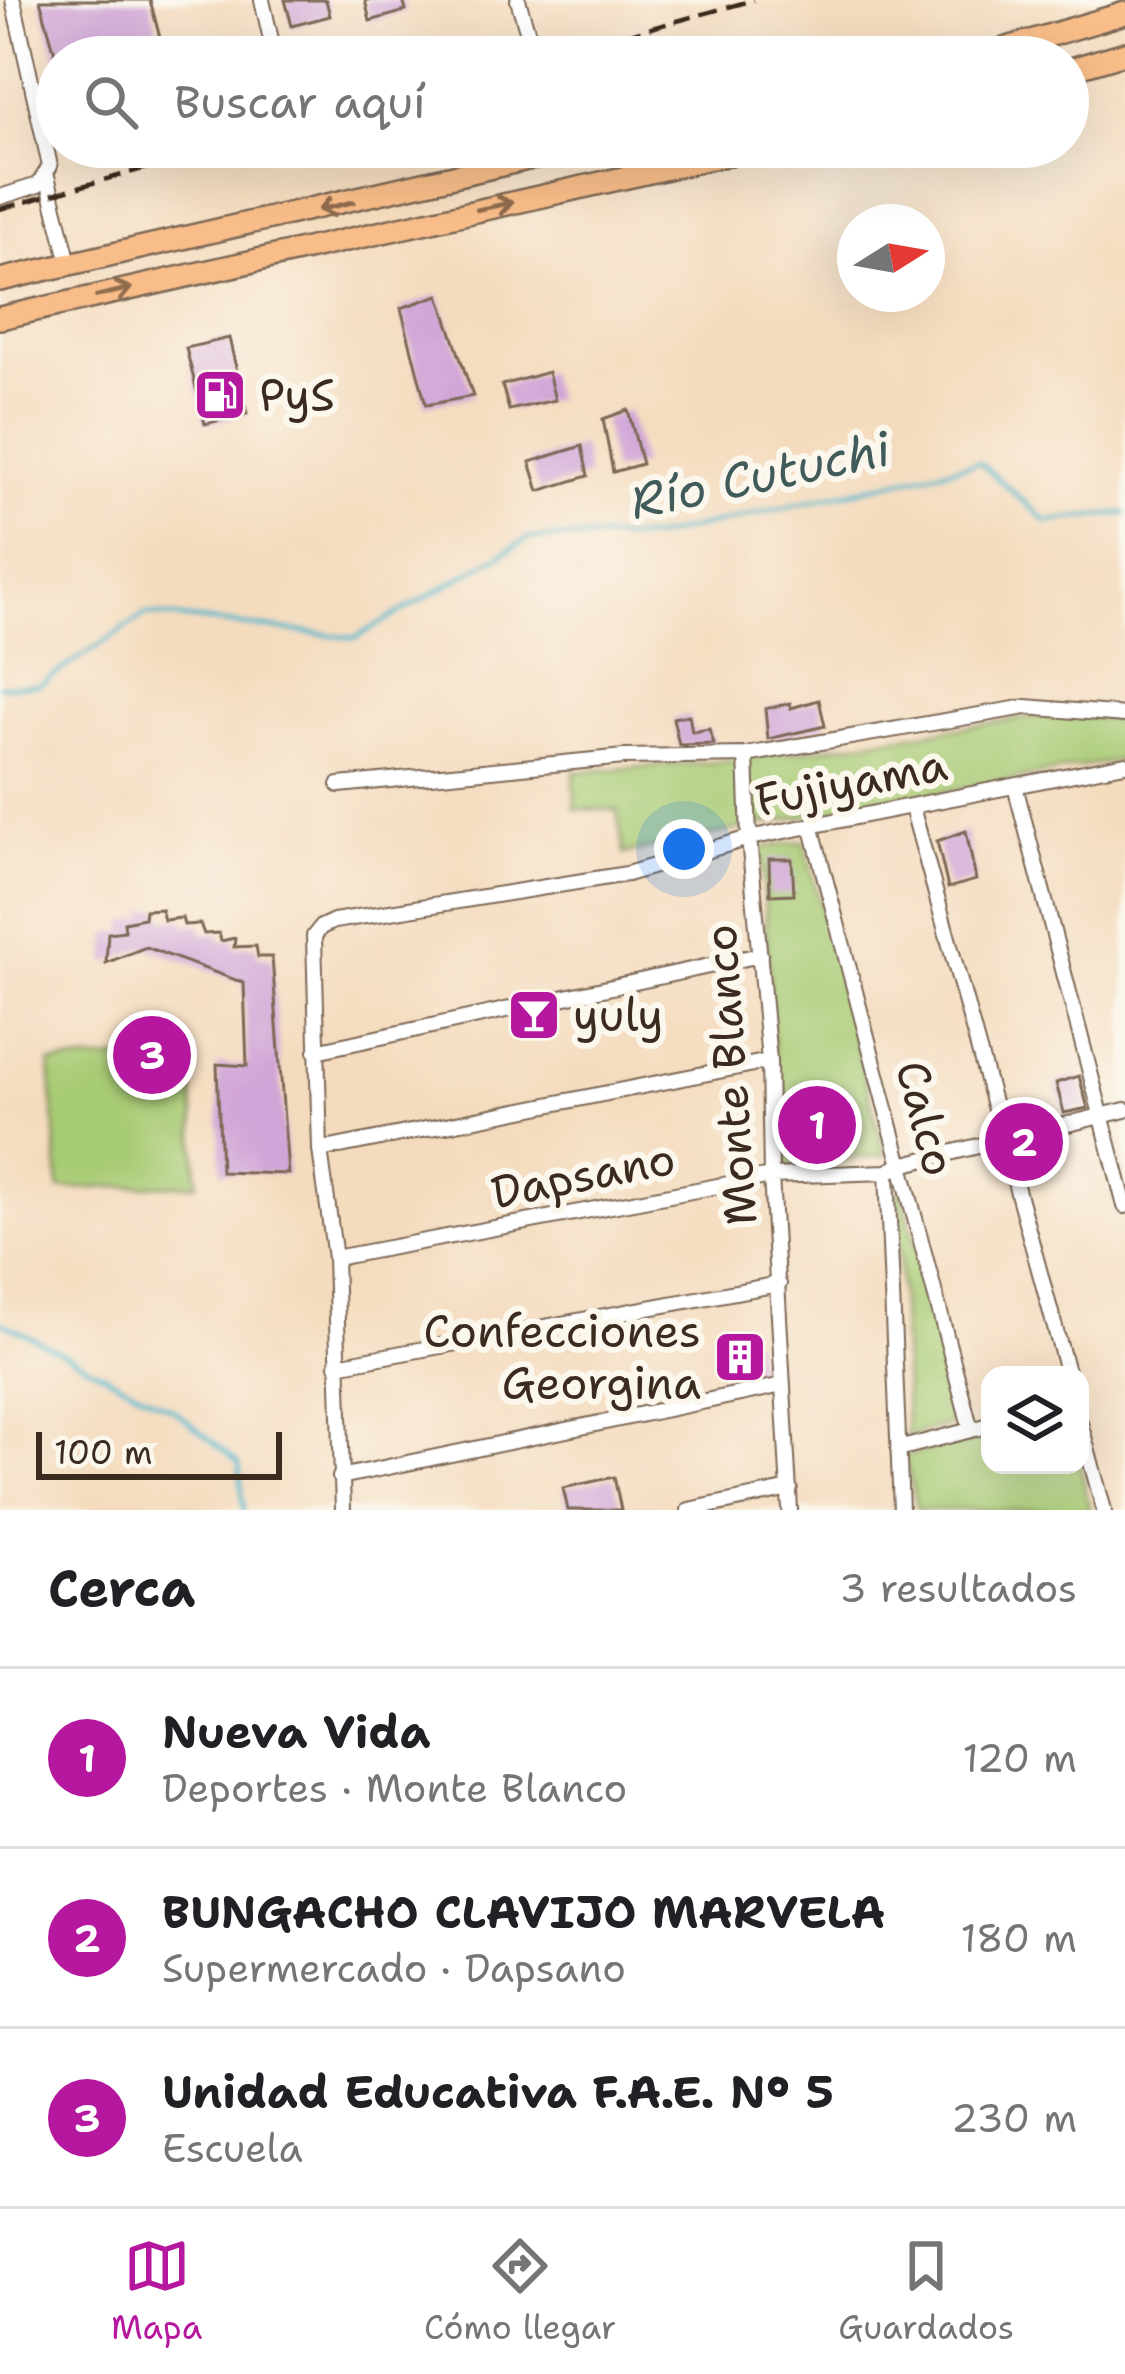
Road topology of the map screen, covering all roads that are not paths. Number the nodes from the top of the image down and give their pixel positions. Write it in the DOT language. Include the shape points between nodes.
graph roads {
  1 [pos="13,0"];
  2 [pos="262,0"];
  3 [pos="518,0"];
  4 [pos="1125,14"];
  5 [pos="270,36"];
  6 [pos="529,36"];
  7 [pos="1049,36"];
  8 [pos="1125,53"];
  9 [pos="1089,64"];
  10 [pos="36,103"];
  11 [pos="49,168"];
  12 [pos="491,168"];
  13 [pos="668,168"];
  14 [pos="46,176"];
  15 [pos="0,196"];
  16 [pos="69,263"];
  17 [pos="0,280"];
  18 [pos="0,318"];
  19 [pos="1125,715"];
  20 [pos="746,754"];
  21 [pos="1123,765"];
  22 [pos="1125,784"];
  23 [pos="339,785"];
  24 [pos="1015,786"];
  25 [pos="912,807"];
  26 [pos="811,825"];
  27 [pos="749,838"];
  28 [pos="760,956"];
  29 [pos="316,1051"];
  30 [pos="769,1061"];
  31 [pos="1125,1111"];
  32 [pos="1104,1115"];
  33 [pos="1007,1142"];
  34 [pos="320,1150"];
  35 [pos="894,1168"];
  36 [pos="771,1176"];
  37 [pos="1125,1206"];
  38 [pos="335,1258"];
  39 [pos="779,1284"];
  40 [pos="337,1365"];
  41 [pos="1066,1366"];
  42 [pos="783,1385"];
  43 [pos="981,1427"];
  44 [pos="971,1430"];
  45 [pos="898,1449"];
  46 [pos="1089,1455"];
  47 [pos="340,1477"];
  48 [pos="790,1490"];
  49 [pos="343,1510"];
  50 [pos="689,1510"];
  51 [pos="790,1510"];
  52 [pos="901,1510"];
  53 [pos="1104,1510"];
  1 -- 10 [label="street"];
  2 -- 5 [label="street"];
  3 -- 6 [label="street"];
  4 -- 7 [label="main road"];
  8 -- 9 [label="main road"];
  11 -- 14 [label="street"];
  12 -- 16 [label="main road, one-way"];
  18 -- 13 [label="main road, one-way"];
  14 -- 15 [label="street"];
  14 -- 16 [label="street"];
  16 -- 17 [label="main road"];
  19 -- 20 [label="street" via="1026,707"];
  20 -- 23 [label="street" via="624,757"];
  20 -- 27 [label="street, Monte Blanco"];
  21 -- 22 [label="street"];
  21 -- 24 [label="street, Fujiyama"];
  24 -- 25 [label="street, Fujiyama"];
  24 -- 32 [label="street"];
  25 -- 26 [label="street, Fujiyama"];
  25 -- 33 [label="street"];
  26 -- 27 [label="street, Fujiyama"];
  26 -- 35 [label="street, Calco"];
  27 -- 28 [label="street, Monte Blanco"];
  27 -- 29 [label="street, Fujiyama" via="628,874 321,927 314,936"];
  28 -- 29 [label="street"];
  28 -- 30 [label="street, Monte Blanco"];
  29 -- 34 [label="street"];
  30 -- 34 [label="street"];
  30 -- 36 [label="street, Monte Blanco"];
  31 -- 32 [label="street, Dapsano"];
  32 -- 33 [label="street, Dapsano"];
  32 -- 37 [label="street"];
  33 -- 35 [label="street, Dapsano"];
  33 -- 41 [label="street"];
  34 -- 38 [label="street"];
  35 -- 36 [label="street, Dapsano"];
  35 -- 44 [label="street, Calco"];
  35 -- 45 [label="street"];
  36 -- 38 [label="street, Dapsano"];
  36 -- 39 [label="street, Monte Blanco"];
  38 -- 40 [label="street"];
  39 -- 40 [label="street"];
  39 -- 42 [label="street, Monte Blanco"];
  40 -- 47 [label="street"];
  42 -- 47 [label="street"];
  42 -- 48 [label="street, Monte Blanco"];
  43 -- 44 [label="street"];
  44 -- 45 [label="street"];
  45 -- 52 [label="street"];
  46 -- 53 [label="street"];
  47 -- 49 [label="street"];
  48 -- 50 [label="street"];
  48 -- 51 [label="street, Monte Blanco"];
}
